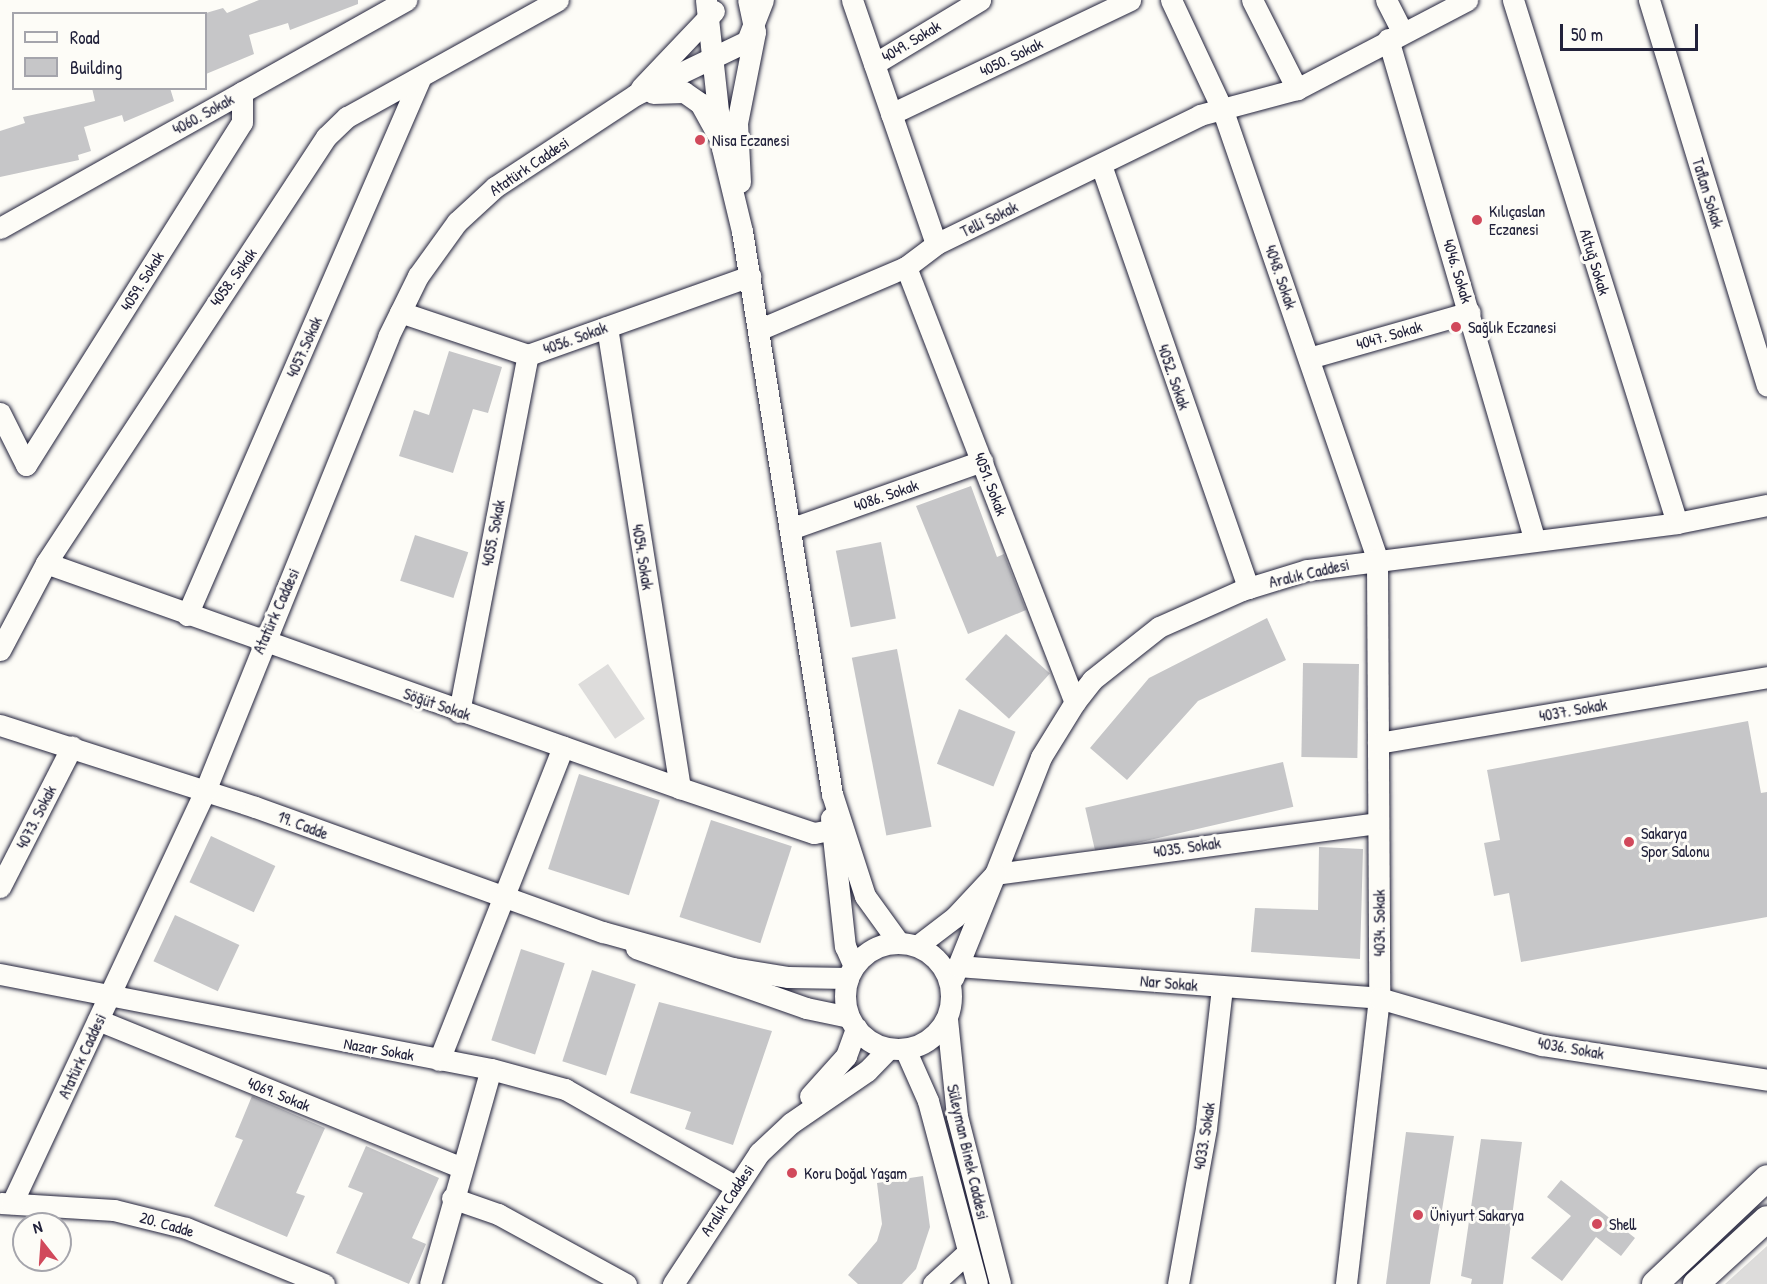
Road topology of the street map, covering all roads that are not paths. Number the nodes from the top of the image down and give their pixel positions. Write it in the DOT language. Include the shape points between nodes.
graph roads {
  1 [pos="406,0"];
  2 [pos="558,0"];
  3 [pos="748,0"];
  4 [pos="763,0"];
  5 [pos="852,0"];
  6 [pos="980,0"];
  7 [pos="1130,0"];
  8 [pos="1172,0"];
  9 [pos="1252,0"];
  10 [pos="1386,0"];
  11 [pos="1467,0"];
  12 [pos="1514,0"];
  13 [pos="1649,0"];
  14 [pos="382,5"];
  15 [pos="712,5"];
  16 [pos="755,32"];
  17 [pos="1395,35"];
  18 [pos="713,61"];
  19 [pos="874,64"];
  20 [pos="420,79"];
  21 [pos="1297,89"];
  22 [pos="242,92"];
  23 [pos="635,95"];
  24 [pos="1222,111"];
  25 [pos="891,114"];
  26 [pos="722,148"];
  27 [pos="1101,165"];
  28 [pos="0,228"];
  29 [pos="742,231"];
  30 [pos="936,244"];
  31 [pos="906,267"];
  32 [pos="750,276"];
  33 [pos="400,312"];
  34 [pos="1470,312"];
  35 [pos="607,327"];
  36 [pos="758,330"];
  37 [pos="528,355"];
  38 [pos="1309,358"];
  39 [pos="1767,386"];
  40 [pos="0,413"];
  41 [pos="982,461"];
  42 [pos="1767,505"];
  43 [pos="1677,523"];
  44 [pos="790,529"];
  45 [pos="1534,538"];
  46 [pos="1377,559"];
  47 [pos="46,563"];
  48 [pos="1248,588"];
  49 [pos="187,615"];
  50 [pos="264,642"];
  51 [pos="0,650"];
  52 [pos="1767,677"];
  53 [pos="1075,702"];
  54 [pos="459,712"];
  55 [pos="0,725"];
  56 [pos="1378,743"];
  57 [pos="72,747"];
  58 [pos="563,747"];
  59 [pos="680,788"];
  60 [pos="205,790"];
  61 [pos="831,794"];
  62 [pos="1378,822"];
  63 [pos="830,830"];
  64 [pos="995,874"];
  65 [pos="0,887"];
  66 [pos="507,898"];
  67 [pos="603,932"];
  68 [pos="908,944"];
  69 [pos="851,972"];
  70 [pos="0,974"];
  71 [pos="954,975"];
  72 [pos="1222,987"];
  73 [pos="1379,998"];
  74 [pos="108,999"];
  75 [pos="947,1019"];
  76 [pos="98,1020"];
  77 [pos="852,1022"];
  78 [pos="897,1049"];
  79 [pos="439,1060"];
  80 [pos="491,1069"];
  81 [pos="1767,1080"];
  82 [pos="791,1123"];
  83 [pos="460,1167"];
  84 [pos="1767,1178"];
  85 [pos="735,1186"];
  86 [pos="452,1198"];
  87 [pos="6,1203"];
  88 [pos="1767,1219"];
  89 [pos="968,1252"];
  90 [pos="324,1284"];
  91 [pos="430,1284"];
  92 [pos="626,1284"];
  93 [pos="673,1284"];
  94 [pos="933,1284"];
  95 [pos="976,1284"];
  96 [pos="1000,1284"];
  97 [pos="1178,1284"];
  98 [pos="1346,1284"];
  99 [pos="1655,1284"];
  100 [pos="1696,1284"];
  1 -- 14 [label="street, 4060. Sokak"];
  2 -- 20 [label="street, 4058. Sokak"];
  3 -- 16 [label="street"];
  4 -- 16 [label="street"];
  5 -- 19 [label="street"];
  6 -- 19 [label="street, 4049. Sokak"];
  7 -- 25 [label="street, 4050. Sokak"];
  8 -- 24 [label="street, 4048. Sokak"];
  9 -- 21 [label="street"];
  10 -- 17 [label="street, 4046. Sokak"];
  11 -- 17 [label="street, Telli Sokak"];
  12 -- 43 [label="street, Altuğ Sokak"];
  13 -- 39 [label="street, Taflan Sokak"];
  14 -- 22 [label="street, 4060. Sokak"];
  15 -- 18 [label="street"];
  15 -- 23 [label="street, Atatürk Caddesi"];
  16 -- 18 [label="street, Atatürk Caddesi"];
  16 -- 29 [label="street" via="737,123"];
  17 -- 21 [label="street, Telli Sokak"];
  17 -- 34 [label="street, 4046. Sokak"];
  18 -- 23 [label="street, Atatürk Caddesi"];
  18 -- 26 [label="street"];
  19 -- 25 [label="street"];
  20 -- 47 [label="street, 4058. Sokak" via="347,117 303,165 260,240 203,318"];
  20 -- 49 [label="street, 4057.Sokak"];
  21 -- 24 [label="street, Telli Sokak"];
  22 -- 28 [label="street, 4060. Sokak"];
  22 -- 40 [label="street, 4059. Sokak" via="242,122 26,465"];
  23 -- 26 [label="street" via="684,92 699,104"];
  23 -- 33 [label="street, Atatürk Caddesi" via="495,187 457,222"];
  24 -- 27 [label="street, Telli Sokak" via="1200,115"];
  24 -- 38 [label="street, 4048. Sokak"];
  25 -- 30 [label="street"];
  26 -- 29 [label="street"];
  27 -- 30 [label="street, Telli Sokak"];
  27 -- 48 [label="street, 4052. Sokak"];
  29 -- 32 [label="street"];
  30 -- 31 [label="street, Telli Sokak"];
  31 -- 36 [label="street, Telli Sokak"];
  31 -- 41 [label="street, 4051. Sokak"];
  32 -- 35 [label="street, 4056. Sokak"];
  32 -- 36 [label="street"];
  33 -- 37 [label="street, 4056. Sokak"];
  33 -- 50 [label="street, Atatürk Caddesi"];
  34 -- 38 [label="street, 4047. Sokak"];
  34 -- 45 [label="street, 4046. Sokak"];
  35 -- 37 [label="street, 4056. Sokak"];
  35 -- 59 [label="street, 4054. Sokak"];
  36 -- 44 [label="street"];
  37 -- 54 [label="street, 4055. Sokak"];
  38 -- 46 [label="street, 4048. Sokak"];
  41 -- 44 [label="street, 4086. Sokak"];
  41 -- 53 [label="street, 4051. Sokak"];
  42 -- 43 [label="street, Aralık Caddesi"];
  43 -- 45 [label="street, Aralık Caddesi"];
  44 -- 61 [label="street"];
  45 -- 46 [label="street, Aralık Caddesi"];
  46 -- 48 [label="street, Aralık Caddesi" via="1307,570"];
  46 -- 56 [label="street, 4034. Sokak"];
  47 -- 49 [label="street, Söğüt Sokak"];
  47 -- 51 [label="street, 4058. Sokak"];
  48 -- 53 [label="street, Aralık Caddesi" via="1159,627 1092,681"];
  49 -- 50 [label="street, Söğüt Sokak"];
  50 -- 54 [label="street, Söğüt Sokak"];
  50 -- 60 [label="street, Atatürk Caddesi"];
  52 -- 56 [label="street, 4037. Sokak"];
  53 -- 64 [label="street, Aralık Caddesi" via="1041,757"];
  54 -- 58 [label="street, Söğüt Sokak"];
  55 -- 57 [label="street, 19. Cadde"];
  56 -- 62 [label="street, 4034. Sokak"];
  57 -- 60 [label="street, 19. Cadde"];
  57 -- 65 [label="street, 4073. Sokak"];
  58 -- 59 [label="street, Söğüt Sokak"];
  58 -- 66 [label="street"];
  59 -- 63 [label="street, Söğüt Sokak" via="814,833"];
  60 -- 66 [label="street, 19. Cadde"];
  60 -- 74 [label="street, Atatürk Caddesi"];
  61 -- 63 [label="street"];
  61 -- 68 [label="street" via="865,896"];
  62 -- 64 [label="street, 4035. Sokak"];
  62 -- 73 [label="street, 4034. Sokak"];
  63 -- 69 [label="street"];
  64 -- 68 [label="street" via="955,917"];
  64 -- 71 [label="street, Aralık Caddesi"];
  66 -- 67 [label="street, 19. Cadde"];
  66 -- 79 [label="street"];
  67 -- 69 [label="street" via="733,968 788,977"];
  67 -- 77 [label="street" via="651,956"];
  68 -- 69 [label="street" via="882,945"];
  68 -- 71 [label="street" via="932,955"];
  69 -- 77 [label="street"];
  70 -- 74 [label="street, Nazar Sokak"];
  71 -- 72 [label="street, Nar Sokak"];
  71 -- 75 [label="street"];
  72 -- 73 [label="street, Nar Sokak"];
  72 -- 97 [label="street, 4033. Sokak" via="1206,1128"];
  73 -- 81 [label="street, 4036. Sokak" via="1542,1045"];
  73 -- 98 [label="street, 4034. Sokak"];
  74 -- 76 [label="street, Atatürk Caddesi"];
  74 -- 79 [label="street, Nazar Sokak"];
  75 -- 78 [label="street" via="922,1044"];
  75 -- 96 [label="street, Süleyman Binek Caddesi" via="957,1116"];
  76 -- 83 [label="street, 4069. Sokak"];
  76 -- 87 [label="street, Atatürk Caddesi"];
  77 -- 78 [label="street"];
  77 -- 82 [label="street, Aralık Caddesi" via="846,1056"];
  78 -- 82 [label="street, Aralık Caddesi"];
  78 -- 89 [label="street, Süleyman Binek Caddesi" via="928,1101"];
  79 -- 80 [label="street, Nazar Sokak"];
  80 -- 83 [label="street"];
  80 -- 85 [label="street, Nazar Sokak" via="565,1089"];
  82 -- 85 [label="street, Aralık Caddesi"];
  83 -- 86 [label="street"];
  84 -- 99 [label="main road"];
  85 -- 93 [label="street, Aralık Caddesi"];
  86 -- 91 [label="street"];
  86 -- 92 [label="street" via="498,1214"];
  87 -- 90 [label="street, 20. Cadde" via="114,1209 186,1228"];
  88 -- 100 [label="main road"];
  89 -- 94 [label="street"];
  89 -- 95 [label="street, Süleyman Binek Caddesi"];
}
